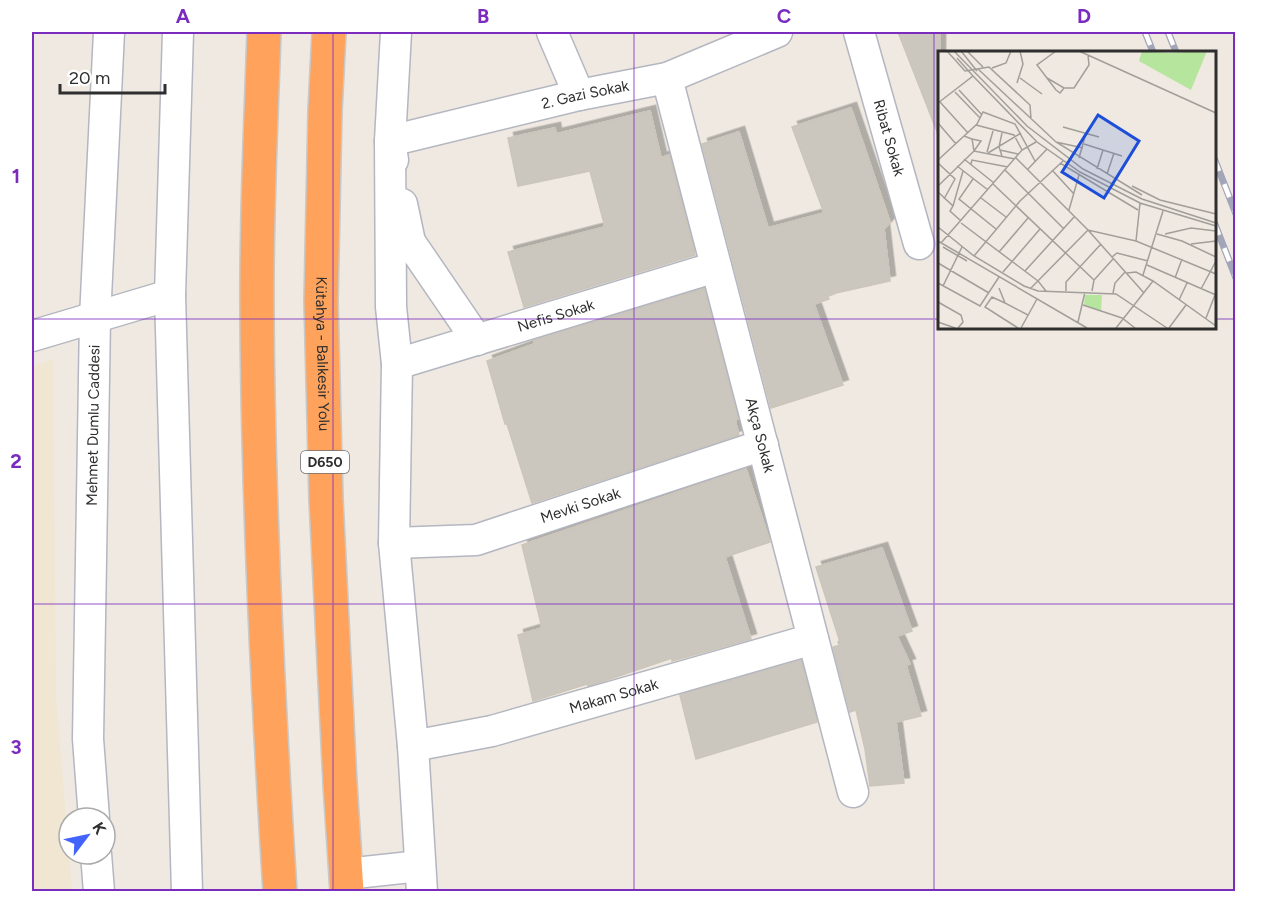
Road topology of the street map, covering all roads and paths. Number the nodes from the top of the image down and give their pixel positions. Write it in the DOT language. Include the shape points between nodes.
graph roads {
  1 [pos="109,32"];
  2 [pos="178,32"];
  3 [pos="264,32"];
  4 [pos="329,32"];
  5 [pos="396,32"];
  6 [pos="552,32"];
  7 [pos="777,32"];
  8 [pos="859,32"];
  9 [pos="667,78"];
  10 [pos="579,95"];
  11 [pos="390,141"];
  12 [pos="919,244"];
  13 [pos="716,267"];
  14 [pos="170,295"];
  15 [pos="95,318"];
  16 [pos="32,336"];
  17 [pos="477,340"];
  18 [pos="397,364"];
  19 [pos="763,445"];
  20 [pos="394,543"];
  21 [pos="813,639"];
  22 [pos="413,746"];
  23 [pos="853,792"];
  24 [pos="93,806"];
  25 [pos="97,866"];
  26 [pos="421,879"];
  27 [pos="347,883"];
  28 [pos="99,891"];
  29 [pos="187,891"];
  30 [pos="280,891"];
  1 -- 15 [label="street, Mehmet Dumlu Caddesi"];
  2 -- 14 [label="street"];
  3 -- 30 [label="highway" via="257,311 262,545"];
  4 -- 27 [label="highway, Kütahya - Balıkesir Yolu / D650" via="321,301 326,499"];
  5 -- 11 [label="street"];
  6 -- 10 [label="street"];
  7 -- 9 [label="street, 2. Gazi Sokak"];
  8 -- 12 [label="street, Ribat Sokak"];
  9 -- 10 [label="street, 2. Gazi Sokak"];
  9 -- 13 [label="street, Akça Sokak"];
  10 -- 11 [label="street, 2. Gazi Sokak"];
  11 -- 17 [label="street" via="410,242"];
  11 -- 18 [label="street" via="391,308"];
  13 -- 17 [label="street, Nefis Sokak"];
  13 -- 19 [label="street, Akça Sokak"];
  14 -- 15 [label="street"];
  14 -- 29 [label="street"];
  15 -- 16 [label="street"];
  15 -- 24 [label="street, Mehmet Dumlu Caddesi" via="88,740"];
  17 -- 18 [label="street, Nefis Sokak"];
  18 -- 20 [label="street"];
  19 -- 20 [label="street, Mevki Sokak" via="476,540"];
  19 -- 21 [label="street, Akça Sokak"];
  20 -- 22 [label="street"];
  21 -- 22 [label="street, Makam Sokak" via="492,731"];
  21 -- 23 [label="street, Akça Sokak"];
  22 -- 26 [label="street"];
  25 -- 28 [label="street"];
  26 -- 27 [label="street"];
}
